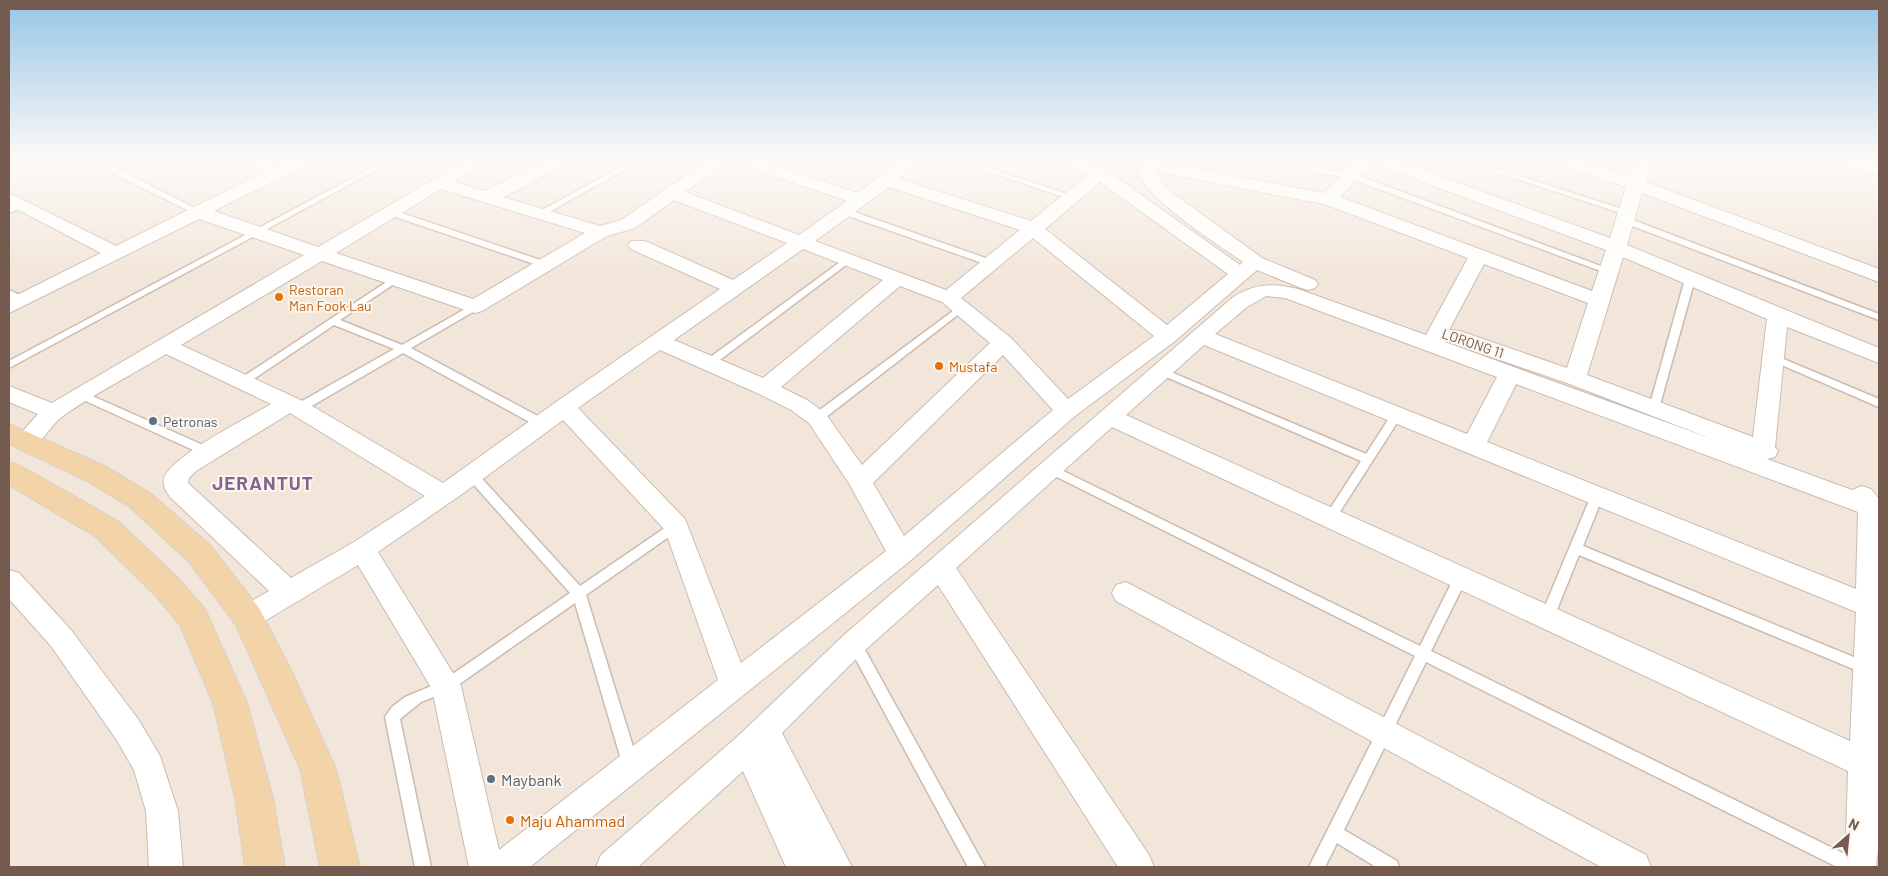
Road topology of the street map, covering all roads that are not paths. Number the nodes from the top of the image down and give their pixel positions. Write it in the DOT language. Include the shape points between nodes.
graph roads {
  1 [pos="174,200"];
  2 [pos="222,200"];
  3 [pos="316,200"];
  4 [pos="410,200"];
  5 [pos="492,200"];
  6 [pos="564,200"];
  7 [pos="661,200"];
  8 [pos="689,200"];
  9 [pos="839,200"];
  10 [pos="858,200"];
  11 [pos="946,200"];
  12 [pos="1068,200"];
  13 [pos="1141,200"];
  14 [pos="1169,200"];
  15 [pos="1330,200"];
  16 [pos="1416,200"];
  17 [pos="1489,200"];
  18 [pos="1580,200"];
  19 [pos="1631,200"];
  20 [pos="1678,200"];
  21 [pos="13,204"];
  22 [pos="851,205"];
  23 [pos="198,212"];
  24 [pos="390,212"];
  25 [pos="539,214"];
  26 [pos="1626,216"];
  27 [pos="1032,228"];
  28 [pos="600,232"];
  29 [pos="256,233"];
  30 [pos="800,243"];
  31 [pos="638,245"];
  32 [pos="1616,247"];
  33 [pos="116,253"];
  34 [pos="318,255"];
  35 [pos="1479,255"];
  36 [pos="847,260"];
  37 [pos="992,263"];
  38 [pos="546,265"];
  39 [pos="1248,268"];
  40 [pos="1608,271"];
  41 [pos="1879,276"];
  42 [pos="896,279"];
  43 [pos="1690,279"];
  44 [pos="394,280"];
  45 [pos="734,288"];
  46 [pos="13,300"];
  47 [pos="1599,300"];
  48 [pos="955,303"];
  49 [pos="475,307"];
  50 [pos="1778,316"];
  51 [pos="1879,317"];
  52 [pos="333,321"];
  53 [pos="1167,336"];
  54 [pos="1201,336"];
  55 [pos="1435,338"];
  56 [pos="658,341"];
  57 [pos="1003,343"];
  58 [pos="163,345"];
  59 [pos="404,348"];
  60 [pos="1879,356"];
  61 [pos="1774,358"];
  62 [pos="709,363"];
  63 [pos="9,365"];
  64 [pos="1161,371"];
  65 [pos="1510,374"];
  66 [pos="1575,378"];
  67 [pos="242,382"];
  68 [pos="765,388"];
  69 [pos="9,393"];
  70 [pos="81,395"];
  71 [pos="1879,403"];
  72 [pos="294,406"];
  73 [pos="564,407"];
  74 [pos="1654,408"];
  75 [pos="1068,411"];
  76 [pos="53,412"];
  77 [pos="1397,415"];
  78 [pos="1110,417"];
  79 [pos="816,418"];
  80 [pos="541,424"];
  81 [pos="18,437"];
  82 [pos="1473,446"];
  83 [pos="1763,450"];
  84 [pos="1021,451"];
  85 [pos="208,452"];
  86 [pos="1368,459"];
  87 [pos="1051,468"];
  88 [pos="9,472"];
  89 [pos="471,474"];
  90 [pos="860,481"];
  91 [pos="443,495"];
  92 [pos="1597,496"];
  93 [pos="1871,507"];
  94 [pos="1330,518"];
  95 [pos="676,526"];
  96 [pos="1576,548"];
  97 [pos="363,550"];
  98 [pos="901,554"];
  99 [pos="941,567"];
  100 [pos="1461,578"];
  101 [pos="9,581"];
  102 [pos="287,592"];
  103 [pos="1126,593"];
  104 [pos="579,594"];
  105 [pos="1870,606"];
  106 [pos="248,617"];
  107 [pos="1547,618"];
  108 [pos="854,643"];
  109 [pos="1423,654"];
  110 [pos="1873,681"];
  111 [pos="446,686"];
  112 [pos="735,686"];
  113 [pos="1384,732"];
  114 [pos="756,739"];
  115 [pos="1864,763"];
  116 [pos="631,767"];
  117 [pos="1334,833"];
  118 [pos="1864,855"];
  119 [pos="627,862"];
  120 [pos="166,867"];
  121 [pos="265,867"];
  122 [pos="340,867"];
  123 [pos="423,867"];
  124 [pos="486,867"];
  125 [pos="504,867"];
  126 [pos="803,867"];
  127 [pos="835,867"];
  128 [pos="977,867"];
  129 [pos="1137,867"];
  130 [pos="1317,867"];
  131 [pos="1391,867"];
  132 [pos="1634,867"];
  1 -- 23 [label="lane"];
  2 -- 23 [label="street"];
  3 -- 29 [label="lane"];
  4 -- 24 [label="street"];
  5 -- 25 [label="street"];
  6 -- 25 [label="lane"];
  7 -- 28 [label="street" via="628,224"];
  8 -- 30 [label="street"];
  9 -- 22 [label="street"];
  10 -- 22 [label="street"];
  11 -- 27 [label="street"];
  12 -- 27 [label="street"];
  13 -- 39 [label="street"];
  14 -- 39 [label="street, LORONG 11"];
  15 -- 35 [label="street"];
  16 -- 40 [label="lane"];
  17 -- 32 [label="street"];
  18 -- 26 [label="lane"];
  19 -- 26 [label="street"];
  20 -- 41 [label="street"];
  21 -- 33 [label="street"];
  22 -- 30 [label="street"];
  22 -- 37 [label="lane"];
  23 -- 29 [label="street"];
  23 -- 33 [label="street"];
  24 -- 34 [label="street"];
  24 -- 38 [label="lane"];
  25 -- 28 [label="street"];
  26 -- 32 [label="street"];
  26 -- 51 [label="lane"];
  27 -- 37 [label="street"];
  27 -- 53 [label="street"];
  28 -- 38 [label="street"];
  29 -- 34 [label="street"];
  29 -- 63 [label="lane"];
  30 -- 36 [label="street"];
  30 -- 45 [label="street"];
  31 -- 45 [label="street"];
  32 -- 40 [label="street"];
  32 -- 43 [label="street"];
  33 -- 46 [label="street"];
  34 -- 44 [label="street"];
  34 -- 58 [label="street"];
  35 -- 47 [label="street"];
  35 -- 55 [label="street"];
  36 -- 42 [label="street"];
  36 -- 62 [label="lane"];
  37 -- 48 [label="street"];
  38 -- 49 [label="street"];
  39 -- 53 [label="street"];
  39 -- 55 [label="street, LORONG 11" via="1279,274"];
  40 -- 47 [label="street"];
  42 -- 48 [label="street"];
  42 -- 68 [label="street"];
  43 -- 50 [label="street"];
  43 -- 74 [label="lane"];
  44 -- 49 [label="street"];
  44 -- 52 [label="lane"];
  45 -- 56 [label="street"];
  47 -- 66 [label="street"];
  48 -- 57 [label="street"];
  48 -- 79 [label="lane"];
  49 -- 59 [label="lane"];
  50 -- 60 [label="street"];
  50 -- 61 [label="street"];
  52 -- 59 [label="lane"];
  52 -- 67 [label="lane"];
  53 -- 75 [label="street"];
  54 -- 55 [label="street" via="1245,297 1264,289 1291,293"];
  54 -- 64 [label="street"];
  54 -- 77 [label="street"];
  55 -- 65 [label="street"];
  55 -- 66 [label="street, LORONG 11"];
  56 -- 62 [label="street"];
  56 -- 73 [label="street"];
  57 -- 75 [label="street"];
  57 -- 90 [label="street"];
  58 -- 67 [label="street"];
  58 -- 70 [label="street"];
  59 -- 72 [label="lane"];
  59 -- 80 [label="lane"];
  61 -- 71 [label="lane"];
  61 -- 83 [label="street"];
  62 -- 68 [label="street"];
  64 -- 78 [label="street"];
  64 -- 86 [label="lane"];
  65 -- 82 [label="street"];
  65 -- 93 [label="street"];
  66 -- 74 [label="street, LORONG 11"];
  67 -- 72 [label="street"];
  68 -- 79 [label="street" via="799,405"];
  69 -- 76 [label="street"];
  70 -- 76 [label="street"];
  70 -- 85 [label="lane"];
  72 -- 85 [label="street"];
  72 -- 91 [label="street"];
  73 -- 80 [label="street"];
  73 -- 95 [label="street"];
  74 -- 83 [label="street, LORONG 11"];
  75 -- 84 [label="street"];
  76 -- 81 [label="street"];
  77 -- 82 [label="street"];
  77 -- 86 [label="lane"];
  78 -- 87 [label="street"];
  78 -- 94 [label="street"];
  79 -- 90 [label="street"];
  80 -- 89 [label="street"];
  81 -- 106 [label="main road" via="95,473 140,500 200,554"];
  82 -- 92 [label="street"];
  83 -- 93 [label="street, LORONG 11" via="1836,479 1860,493"];
  84 -- 87 [label="street"];
  84 -- 98 [label="street"];
  85 -- 102 [label="street" via="176,476 179,492"];
  86 -- 94 [label="lane"];
  87 -- 99 [label="street"];
  87 -- 109 [label="lane"];
  88 -- 121 [label="main road" via="107,529 168,588 193,618 230,703 254,798"];
  89 -- 91 [label="street"];
  89 -- 104 [label="lane"];
  90 -- 98 [label="street"];
  91 -- 97 [label="street"];
  92 -- 96 [label="lane"];
  92 -- 105 [label="street"];
  93 -- 105 [label="street"];
  94 -- 100 [label="street"];
  95 -- 104 [label="lane"];
  95 -- 112 [label="street"];
  96 -- 107 [label="lane"];
  96 -- 110 [label="lane"];
  97 -- 102 [label="street"];
  97 -- 111 [label="street"];
  98 -- 112 [label="street"];
  99 -- 108 [label="street"];
  99 -- 129 [label="street"];
  100 -- 107 [label="street"];
  100 -- 109 [label="lane"];
  101 -- 120 [label="street" via="62,638 127,729 149,766 162,811"];
  102 -- 106 [label="street"];
  103 -- 113 [label="street"];
  104 -- 111 [label="lane"];
  104 -- 116 [label="lane"];
  105 -- 110 [label="street"];
  106 -- 122 [label="main road" via="318,770"];
  107 -- 115 [label="street"];
  108 -- 114 [label="street"];
  108 -- 128 [label="lane"];
  109 -- 113 [label="lane"];
  109 -- 118 [label="lane"];
  110 -- 115 [label="street"];
  111 -- 123 [label="lane" via="401,706 392,717"];
  111 -- 124 [label="street"];
  112 -- 116 [label="street"];
  113 -- 117 [label="lane"];
  113 -- 132 [label="street"];
  114 -- 119 [label="street"];
  114 -- 126 [label="street"];
  114 -- 127 [label="street"];
  115 -- 118 [label="street"];
  116 -- 125 [label="street"];
  117 -- 130 [label="lane"];
  117 -- 131 [label="lane"];
}
